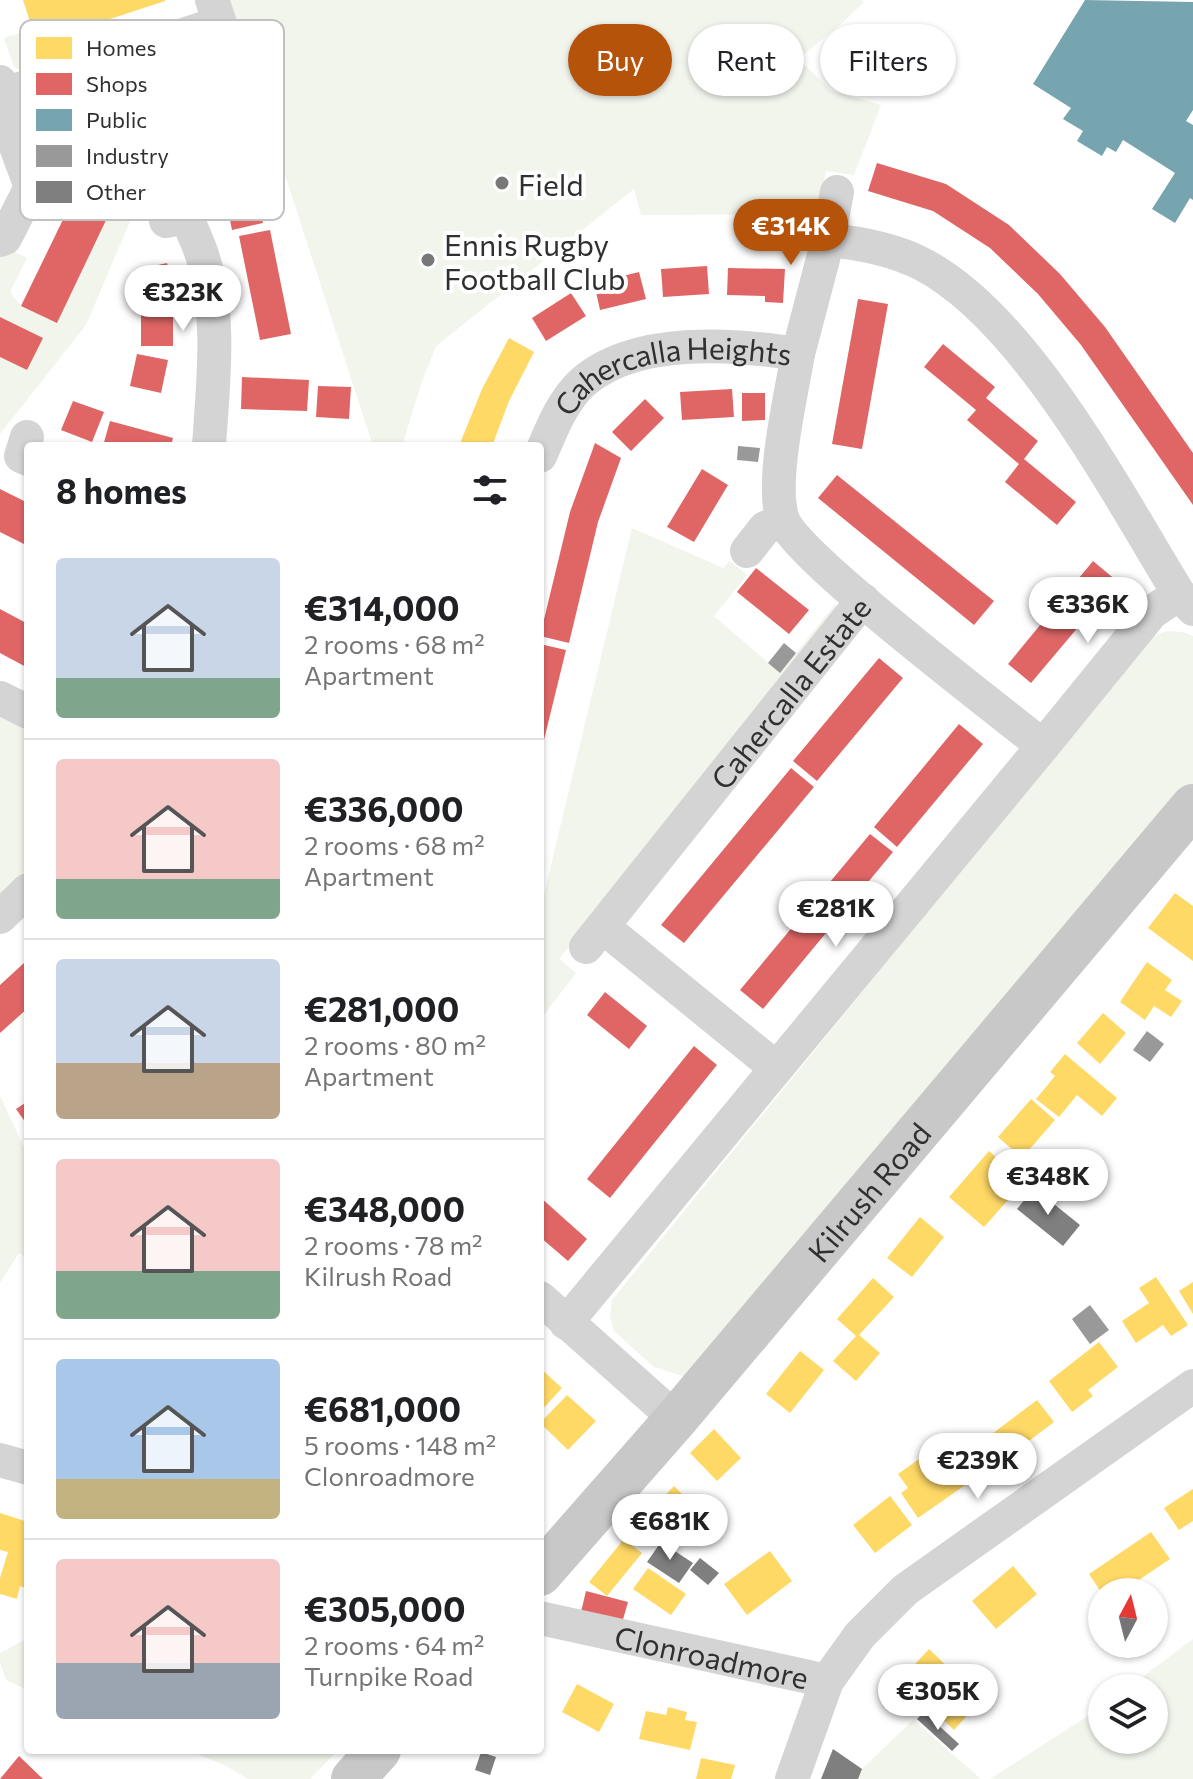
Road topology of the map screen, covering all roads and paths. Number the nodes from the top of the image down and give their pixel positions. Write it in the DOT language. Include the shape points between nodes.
graph roads {
  1 [pos="212,0"];
  2 [pos="219,20"];
  3 [pos="3,107"];
  4 [pos="20,156"];
  5 [pos="837,192"];
  6 [pos="20,209"];
  7 [pos="171,220"];
  8 [pos="188,220"];
  9 [pos="166,221"];
  10 [pos="0,240"];
  11 [pos="828,240"];
  12 [pos="798,354"];
  13 [pos="209,442"];
  14 [pos="544,447"];
  15 [pos="782,521"];
  16 [pos="747,551"];
  17 [pos="863,600"];
  18 [pos="1186,602"];
  19 [pos="0,698"];
  20 [pos="24,710"];
  21 [pos="1043,746"];
  22 [pos="1193,806"];
  23 [pos="24,894"];
  24 [pos="0,917"];
  25 [pos="775,1067"];
  26 [pos="544,1302"];
  27 [pos="566,1323"];
  28 [pos="1193,1386"];
  29 [pos="676,1419"];
  30 [pos="0,1460"];
  31 [pos="24,1467"];
  32 [pos="544,1569"];
  33 [pos="544,1619"];
  34 [pos="827,1681"];
  35 [pos="375,1754"];
  36 [pos="353,1779"];
  37 [pos="792,1779"];
  1 -- 2 [label="street"];
  3 -- 4 [label="street"];
  5 -- 11 [label="street"];
  6 -- 10 [label="street"];
  7 -- 9 [label="street"];
  8 -- 13 [label="street" via="202,255 212,308"];
  11 -- 12 [label="street"];
  11 -- 18 [label="street" via="868,244 921,263 975,301 1031,365 1083,439"];
  12 -- 14 [label="street, Cahercalla Heights" via="731,346 625,357 583,382 556,419"];
  12 -- 15 [label="street, Cahercalla Heights" via="777,491"];
  15 -- 16 [label="street" via="765,528"];
  15 -- 17 [label="street" via="798,543"];
  17 -- 21 [label="street, Cahercalla Estate"];
  17 -- 25 [label="street, Cahercalla Estate" via="595,937"];
  18 -- 21 [label="street" via="1152,612"];
  19 -- 20 [label="street"];
  21 -- 25 [label="street"];
  22 -- 29 [label="main road, Kilrush Road"];
  23 -- 24 [label="street"];
  25 -- 27 [label="street"];
  26 -- 27 [label="street"];
  27 -- 29 [label="street"];
  28 -- 34 [label="street" via="905,1590 860,1635"];
  29 -- 32 [label="main road, Kilrush Road"];
  30 -- 31 [label="street"];
  33 -- 34 [label="street, Clonroadmore"];
  34 -- 37 [label="street, Clonroadmore"];
  35 -- 36 [label="main road"];
}
